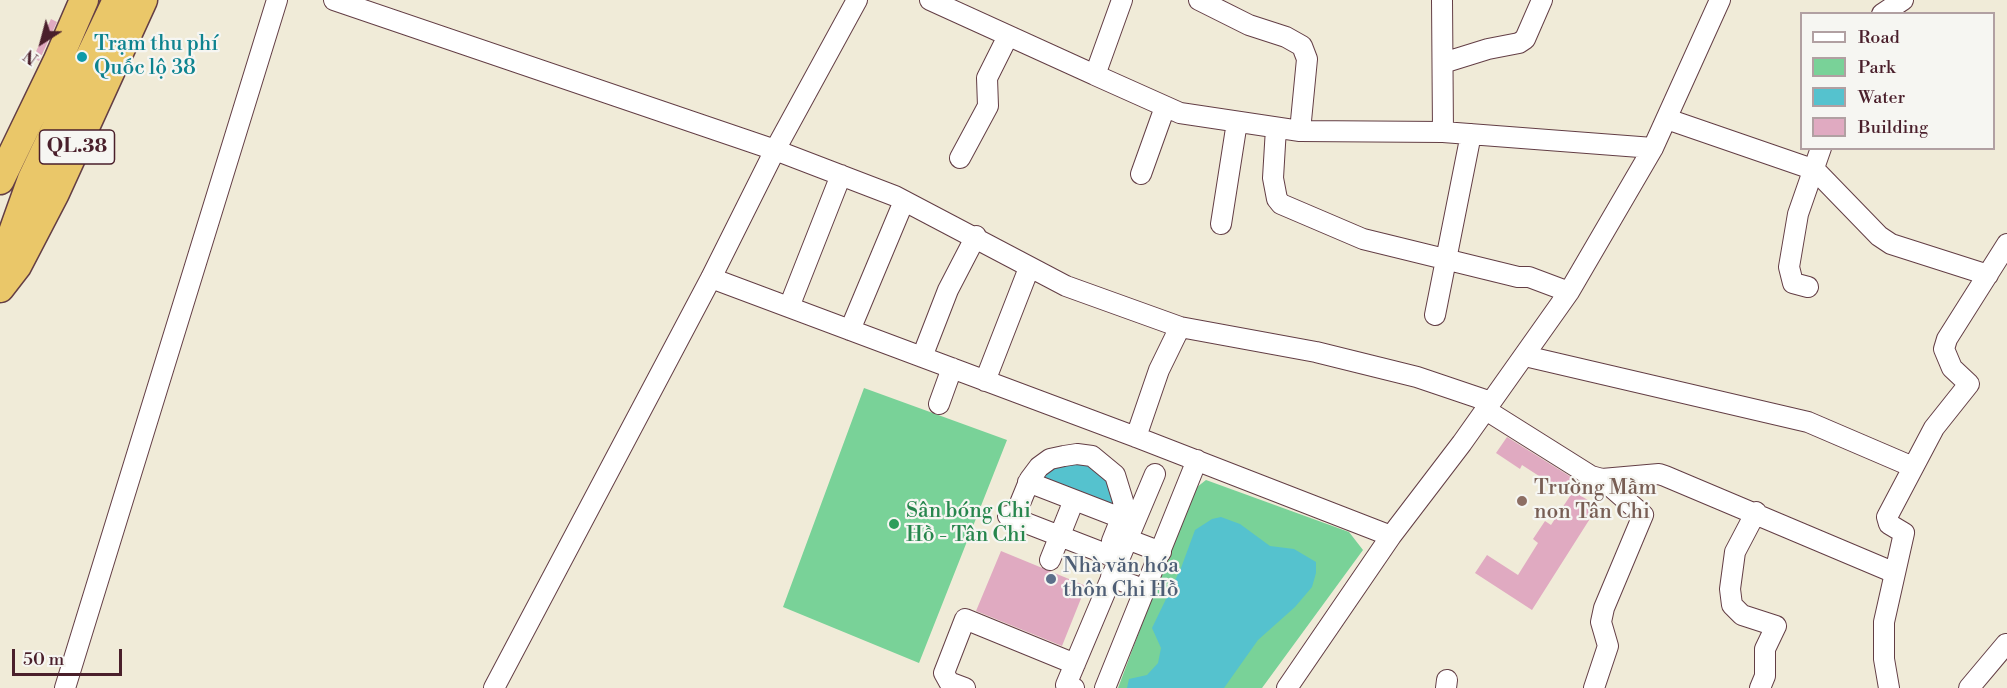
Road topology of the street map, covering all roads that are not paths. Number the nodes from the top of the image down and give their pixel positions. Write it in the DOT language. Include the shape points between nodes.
graph roads {
  1 [pos="71,0"];
  2 [pos="84,0"];
  3 [pos="98,0"];
  4 [pos="117,0"];
  5 [pos="130,0"];
  6 [pos="143,0"];
  7 [pos="278,0"];
  8 [pos="334,0"];
  9 [pos="857,0"];
  10 [pos="930,0"];
  11 [pos="1122,0"];
  12 [pos="1199,0"];
  13 [pos="1442,0"];
  14 [pos="1542,0"];
  15 [pos="1720,0"];
  16 [pos="1903,0"];
  17 [pos="1885,12"];
  18 [pos="1008,36"];
  19 [pos="1443,63"];
  20 [pos="1095,75"];
  21 [pos="1165,107"];
  22 [pos="1667,119"];
  23 [pos="1238,122"];
  24 [pos="1276,128"];
  25 [pos="1300,131"];
  26 [pos="1443,132"];
  27 [pos="1471,135"];
  28 [pos="1653,148"];
  29 [pos="0,150"];
  30 [pos="775,150"];
  31 [pos="1820,150"];
  32 [pos="960,158"];
  33 [pos="1815,170"];
  34 [pos="1141,174"];
  35 [pos="841,176"];
  36 [pos="0,180"];
  37 [pos="904,201"];
  38 [pos="0,211"];
  39 [pos="1221,224"];
  40 [pos="976,236"];
  41 [pos="2007,244"];
  42 [pos="1446,258"];
  43 [pos="1029,268"];
  44 [pos="0,271"];
  45 [pos="1988,275"];
  46 [pos="711,278"];
  47 [pos="1808,286"];
  48 [pos="1569,292"];
  49 [pos="789,308"];
  50 [pos="1435,315"];
  51 [pos="1180,327"];
  52 [pos="850,330"];
  53 [pos="1525,356"];
  54 [pos="922,357"];
  55 [pos="952,368"];
  56 [pos="985,381"];
  57 [pos="939,404"];
  58 [pos="1489,406"];
  59 [pos="1136,437"];
  60 [pos="1197,460"];
  61 [pos="1913,467"];
  62 [pos="1155,474"];
  63 [pos="1602,479"];
  64 [pos="1028,482"];
  65 [pos="1074,500"];
  66 [pos="1756,512"];
  67 [pos="1121,518"];
  68 [pos="1060,536"];
  69 [pos="1391,536"];
  70 [pos="1127,539"];
  71 [pos="1161,552"];
  72 [pos="1050,560"];
  73 [pos="1112,564"];
  74 [pos="1896,573"];
  75 [pos="1146,590"];
  76 [pos="2006,644"];
  77 [pos="1075,664"];
  78 [pos="1068,687"];
  79 [pos="65,688"];
  80 [pos="494,688"];
  81 [pos="965,688"];
  82 [pos="1105,688"];
  83 [pos="1287,688"];
  84 [pos="1594,688"];
  85 [pos="1760,688"];
  86 [pos="1889,688"];
  87 [pos="1969,688"];
  1 -- 29 [label="highway, QL.38"];
  2 -- 36 [label="highway, QL.38"];
  3 -- 38 [label="highway, QL.38"];
  4 -- 44 [label="highway, QL.38" via="32,179"];
  5 -- 44 [label="highway, QL.38" via="45,186"];
  6 -- 44 [label="highway, QL.38" via="55,193 16,266"];
  7 -- 79 [label="street"];
  8 -- 30 [label="street"];
  9 -- 30 [label="street"];
  10 -- 18 [label="street"];
  11 -- 20 [label="street"];
  12 -- 25 [label="street" via="1249,26 1302,46 1307,59"];
  13 -- 19 [label="street"];
  14 -- 19 [label="street" via="1520,43"];
  15 -- 22 [label="street"];
  16 -- 17 [label="street"];
  18 -- 20 [label="street"];
  18 -- 32 [label="street" via="987,78 988,106"];
  19 -- 26 [label="street"];
  20 -- 21 [label="street"];
  21 -- 23 [label="street"];
  21 -- 34 [label="street"];
  22 -- 28 [label="street"];
  22 -- 33 [label="street"];
  23 -- 24 [label="street"];
  23 -- 39 [label="street"];
  24 -- 25 [label="street"];
  24 -- 42 [label="street" via="1273,178 1281,204 1364,239"];
  25 -- 26 [label="street"];
  26 -- 27 [label="street"];
  27 -- 28 [label="street"];
  27 -- 42 [label="street"];
  28 -- 48 [label="street"];
  30 -- 35 [label="street"];
  30 -- 46 [label="street"];
  31 -- 33 [label="street"];
  33 -- 45 [label="street" via="1891,244"];
  33 -- 47 [label="street" via="1798,214 1790,267 1793,282"];
  35 -- 37 [label="street"];
  35 -- 49 [label="street"];
  37 -- 40 [label="street"];
  37 -- 52 [label="street"];
  40 -- 43 [label="street"];
  40 -- 54 [label="street" via="948,290"];
  41 -- 45 [label="street"];
  42 -- 48 [label="street" via="1529,277"];
  42 -- 50 [label="street"];
  43 -- 51 [label="street" via="1066,286"];
  43 -- 56 [label="street"];
  45 -- 61 [label="street" via="1944,350 1952,368 1969,384 1934,428"];
  46 -- 49 [label="street"];
  46 -- 80 [label="street"];
  48 -- 53 [label="street"];
  49 -- 52 [label="street"];
  51 -- 58 [label="street" via="1316,352 1417,378"];
  51 -- 59 [label="street" via="1159,370"];
  52 -- 54 [label="street"];
  53 -- 58 [label="street"];
  53 -- 61 [label="street" via="1808,422"];
  54 -- 55 [label="street"];
  55 -- 56 [label="street"];
  55 -- 57 [label="street"];
  56 -- 59 [label="street"];
  58 -- 63 [label="street" via="1591,476"];
  58 -- 69 [label="street"];
  59 -- 60 [label="street"];
  60 -- 69 [label="street"];
  60 -- 71 [label="street"];
  61 -- 74 [label="street" via="1887,517 1889,524 1904,534"];
  62 -- 70 [label="street"];
  63 -- 66 [label="street" via="1659,474"];
  63 -- 84 [label="street" via="1643,515 1604,609 1601,622 1608,646"];
  64 -- 65 [label="street"];
  64 -- 67 [label="street" via="1050,459 1077,454 1092,456 1115,475 1124,501"];
  64 -- 68 [label="street" via="1011,517"];
  65 -- 67 [label="street"];
  65 -- 68 [label="street"];
  66 -- 74 [label="street"];
  66 -- 85 [label="street" via="1735,552 1730,589 1732,605 1742,615 1776,626 1765,649 1765,676"];
  67 -- 73 [label="street"];
  68 -- 72 [label="street"];
  68 -- 73 [label="street"];
  69 -- 83 [label="street"];
  70 -- 71 [label="street"];
  70 -- 73 [label="street"];
  71 -- 75 [label="street"];
  73 -- 75 [label="street"];
  73 -- 77 [label="street"];
  74 -- 86 [label="street" via="1884,621"];
  75 -- 82 [label="street"];
  76 -- 87 [label="street"];
  77 -- 78 [label="street"];
  77 -- 81 [label="street" via="965,619 944,673 950,682"];
}
